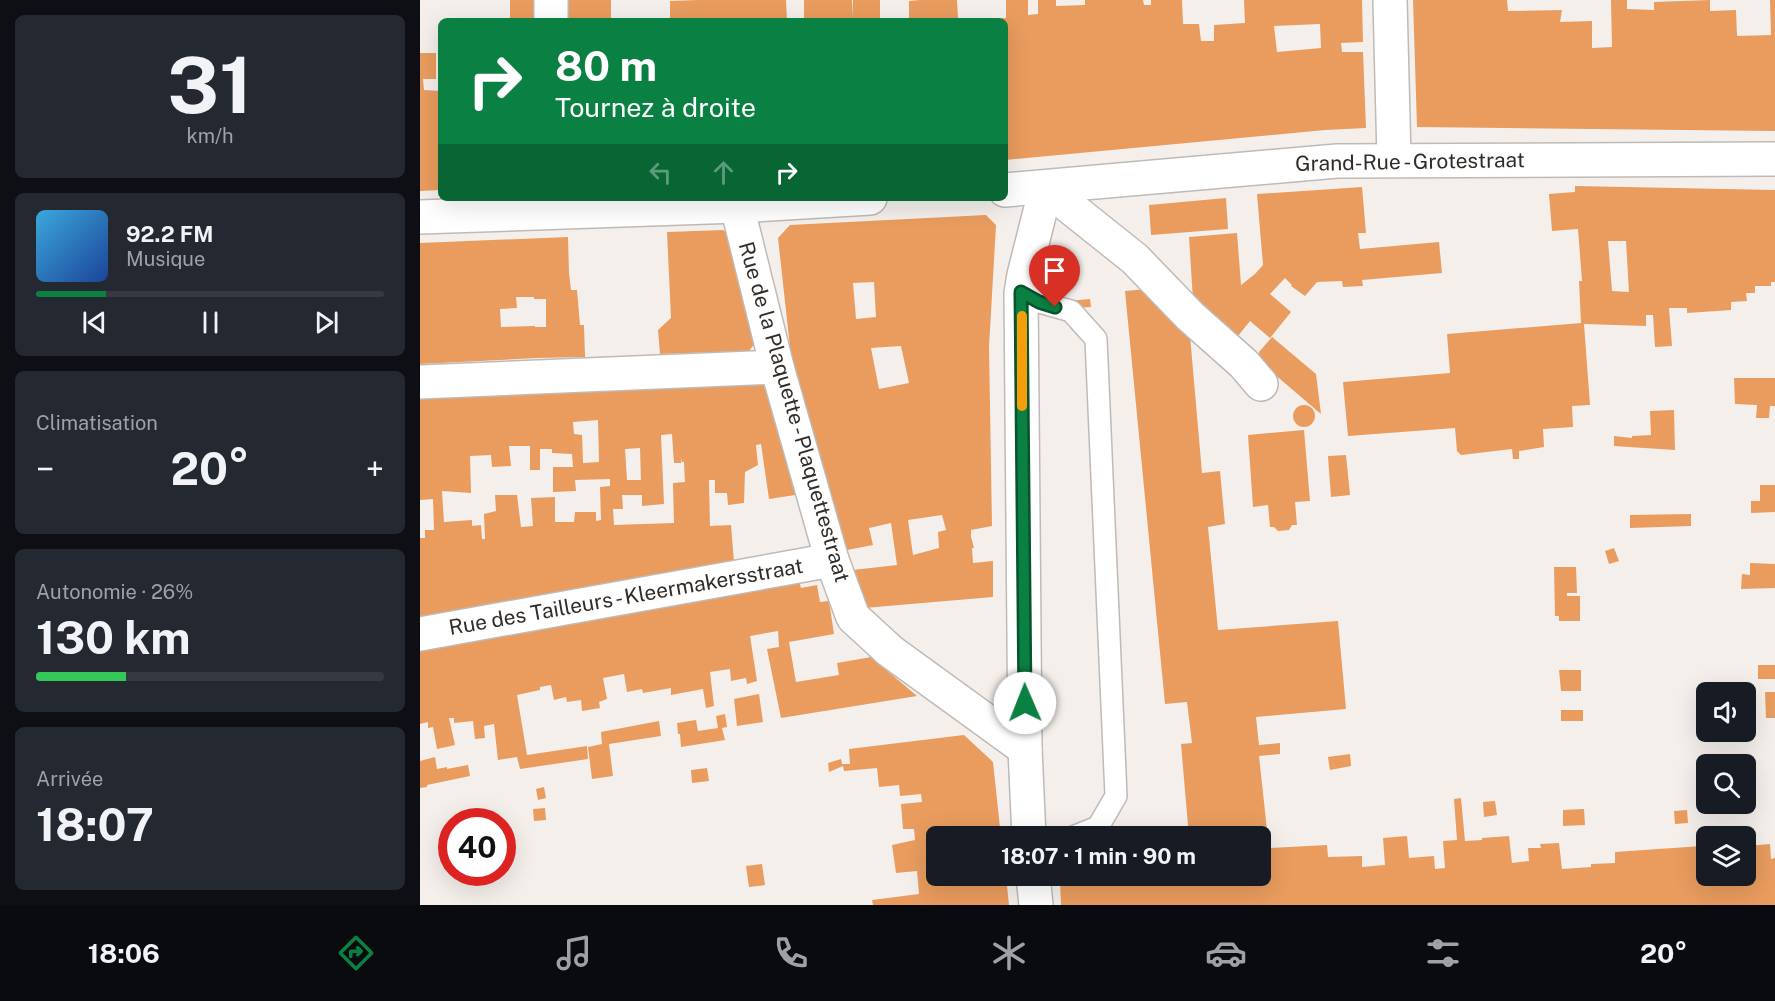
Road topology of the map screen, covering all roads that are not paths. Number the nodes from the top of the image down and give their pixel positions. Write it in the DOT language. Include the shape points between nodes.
graph roads {
  1 [pos="551,0"];
  2 [pos="1390,0"];
  3 [pos="551,18"];
  4 [pos="1394,159"];
  5 [pos="1775,159"];
  6 [pos="1046,188"];
  7 [pos="1008,190"];
  8 [pos="820,201"];
  9 [pos="551,205"];
  10 [pos="737,206"];
  11 [pos="420,217"];
  12 [pos="1021,292"];
  13 [pos="777,367"];
  14 [pos="420,382"];
  15 [pos="1261,384"];
  16 [pos="832,560"];
  17 [pos="420,634"];
  18 [pos="1025,749"];
  19 [pos="1028,826"];
  20 [pos="1099,826"];
  21 [pos="1034,886"];
  22 [pos="1036,905"];
  1 -- 3 [label="street"];
  2 -- 4 [label="street"];
  4 -- 5 [label="street, Grand-Rue - Grotestraat"];
  4 -- 6 [label="street, Grand-Rue - Grotestraat" via="1306,162"];
  6 -- 7 [label="street, Grand-Rue - Grotestraat"];
  6 -- 12 [label="street"];
  6 -- 15 [label="street" via="1135,259"];
  8 -- 10 [label="street"];
  9 -- 10 [label="street"];
  9 -- 11 [label="street"];
  10 -- 13 [label="street, Rue de la Plaquette - Plaquettestraat"];
  12 -- 18 [label="street"];
  12 -- 20 [label="lane" via="1071,311 1096,339 1116,796"];
  13 -- 14 [label="street"];
  13 -- 16 [label="street, Rue de la Plaquette - Plaquettestraat"];
  16 -- 17 [label="street, Rue des Tailleurs - Kleermakersstraat"];
  16 -- 18 [label="street, Rue de la Plaquette - Plaquettestraat" via="854,617 890,651"];
  18 -- 19 [label="street"];
  21 -- 22 [label="street"];
}
